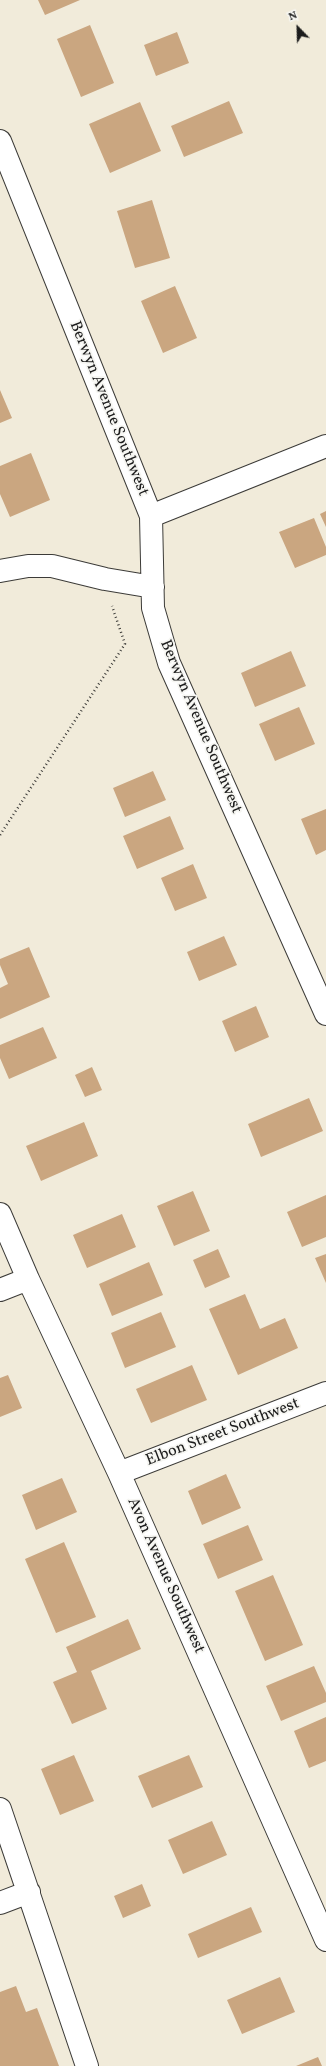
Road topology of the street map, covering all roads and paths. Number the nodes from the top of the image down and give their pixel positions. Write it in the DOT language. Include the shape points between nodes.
graph roads {
  1 [pos="0,141"];
  2 [pos="326,446"];
  3 [pos="151,516"];
  4 [pos="0,571"];
  5 [pos="105,579"];
  6 [pos="152,586"];
  7 [pos="0,836"];
  8 [pos="326,1014"];
  9 [pos="0,1214"];
  10 [pos="28,1279"];
  11 [pos="0,1290"];
  12 [pos="326,1393"];
  13 [pos="119,1473"];
  14 [pos="0,1809"];
  15 [pos="29,1892"];
  16 [pos="0,1903"];
  17 [pos="326,1940"];
  18 [pos="87,2066"];
  1 -- 3 [label="street, Berwyn Avenue Southwest"];
  2 -- 3 [label="street"];
  3 -- 6 [label="street, Berwyn Avenue Southwest"];
  4 -- 5 [label="street" via="28,566 52,566"];
  5 -- 6 [label="street"];
  5 -- 7 [label="path" via="125,644"];
  6 -- 8 [label="street, Berwyn Avenue Southwest" via="153,608 169,663"];
  9 -- 10 [label="street, Avon Avenue Southwest"];
  10 -- 11 [label="street"];
  10 -- 13 [label="street, Avon Avenue Southwest"];
  12 -- 13 [label="street, Elbon Street Southwest"];
  13 -- 17 [label="street, Avon Avenue Southwest"];
  14 -- 15 [label="street"];
  15 -- 16 [label="street"];
  15 -- 18 [label="street"];
}
